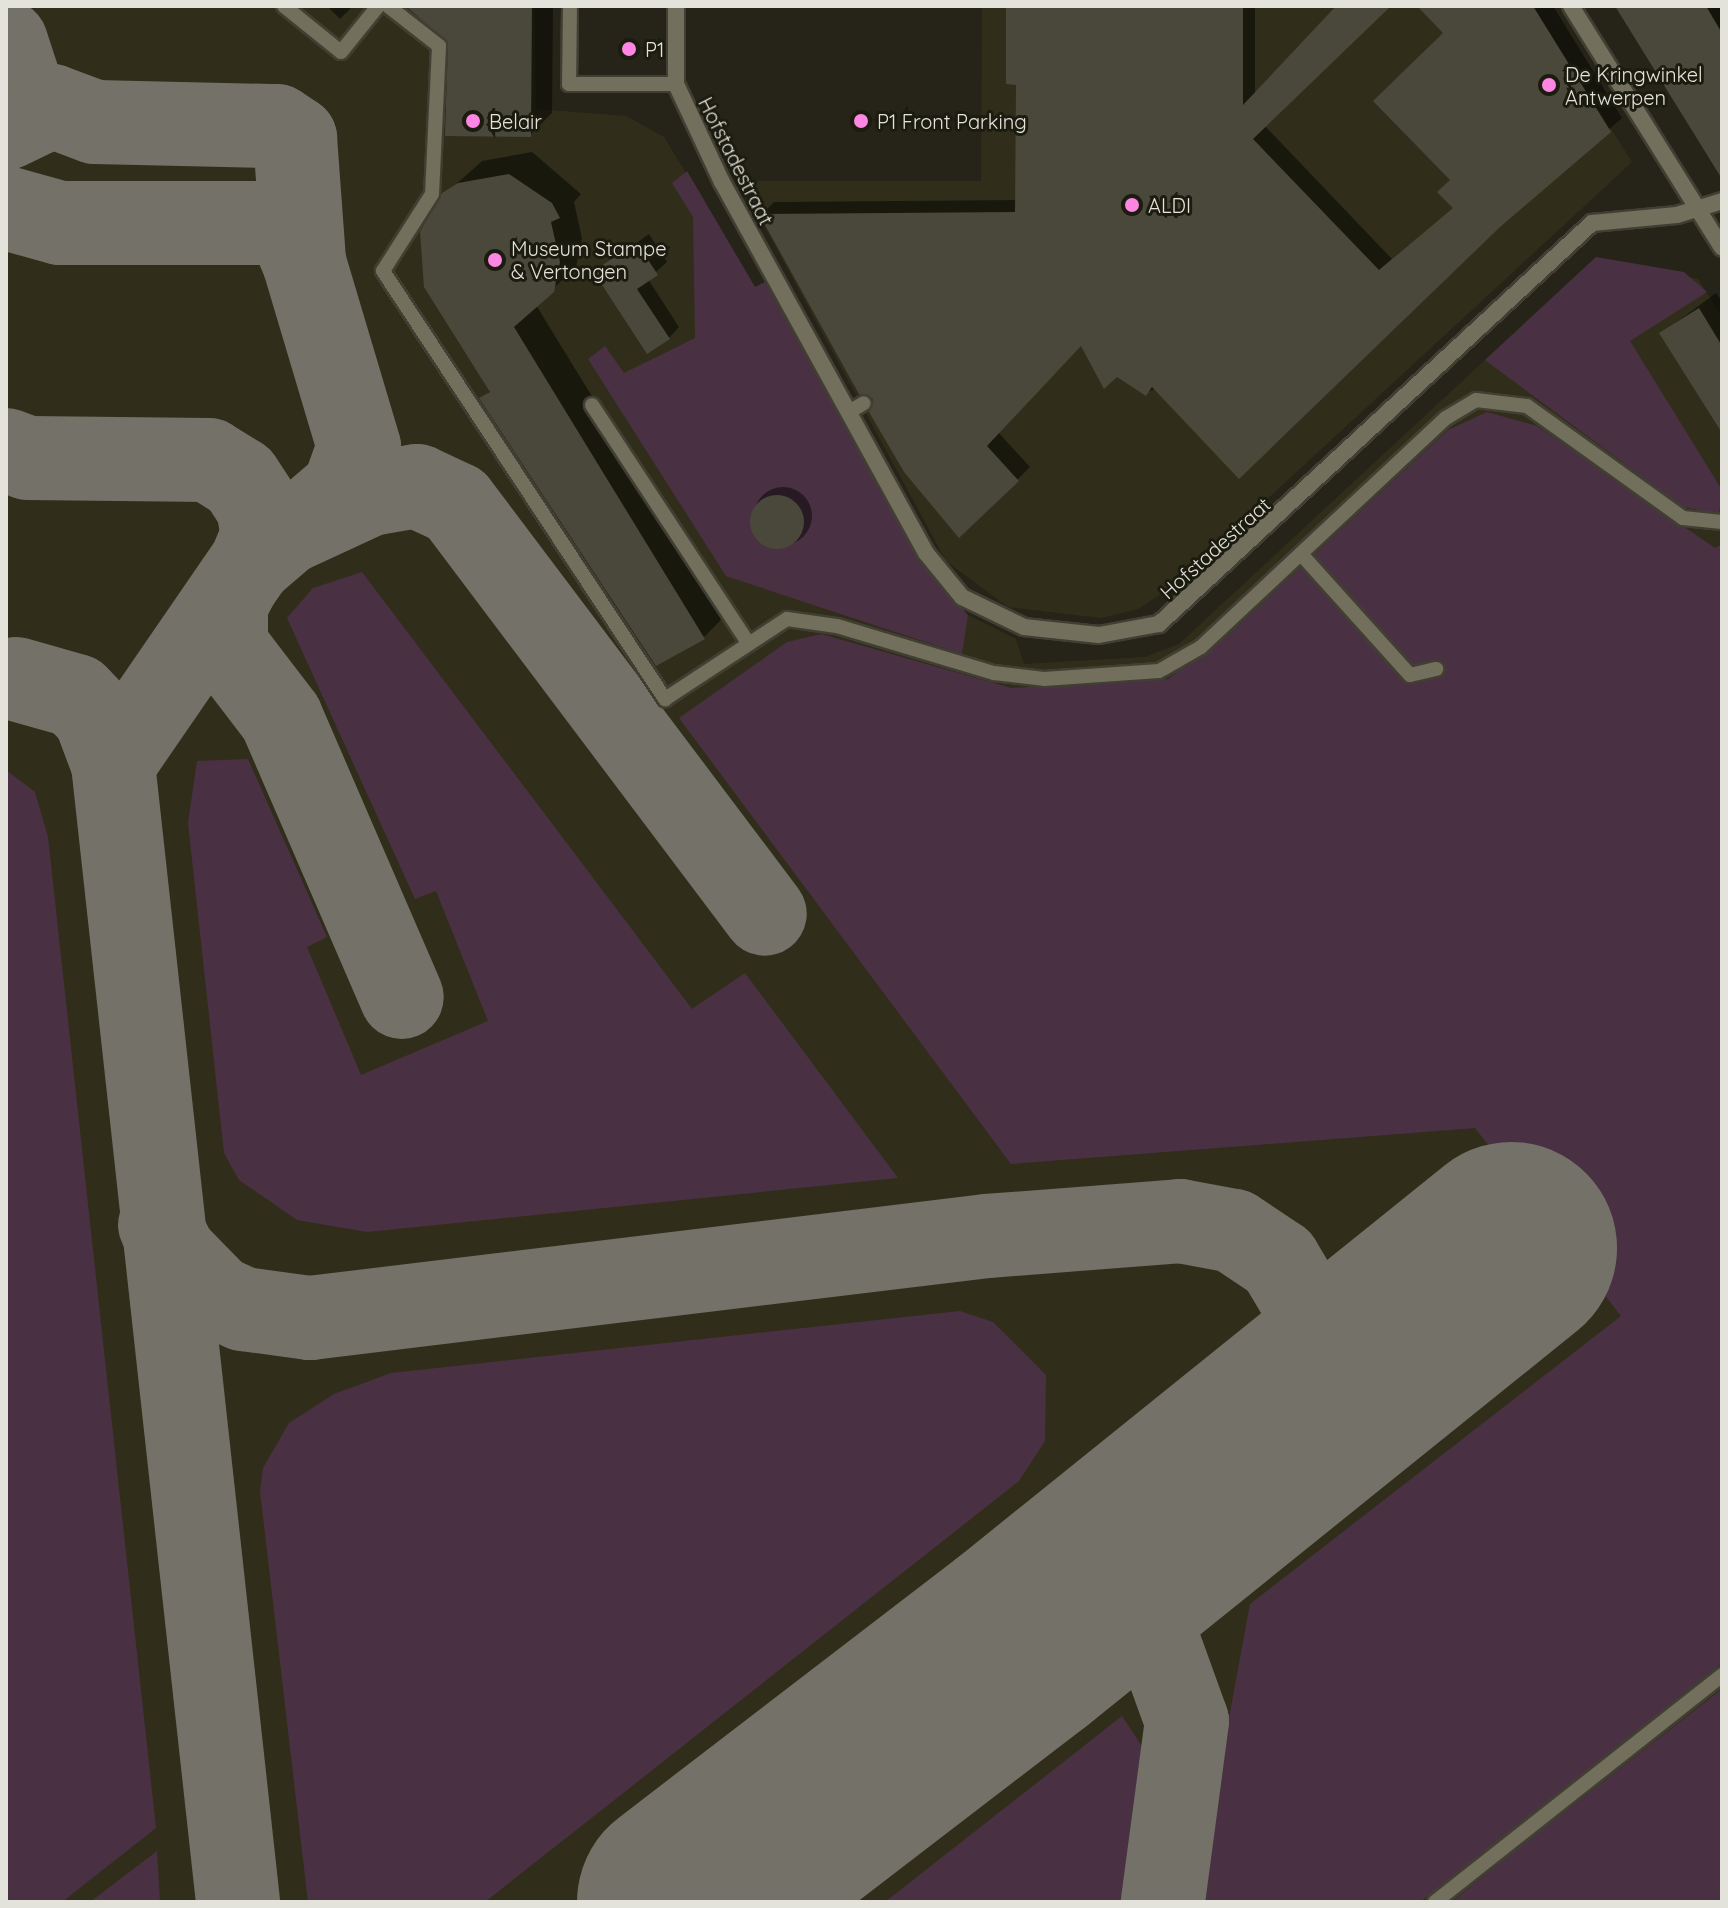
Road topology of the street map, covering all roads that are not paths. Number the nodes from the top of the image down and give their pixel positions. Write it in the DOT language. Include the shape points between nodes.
graph roads {
  1 [pos="284,6"];
  2 [pos="378,6"];
  3 [pos="388,6"];
  4 [pos="570,6"];
  5 [pos="676,6"];
  6 [pos="1571,6"];
  7 [pos="676,84"];
  8 [pos="1722,201"];
  9 [pos="1699,209"];
  10 [pos="1722,248"];
  11 [pos="864,403"];
  12 [pos="592,405"];
  13 [pos="849,412"];
  14 [pos="1722,522"];
  15 [pos="1301,554"];
  16 [pos="747,641"];
  17 [pos="1436,669"];
  18 [pos="1722,1675"];
  19 [pos="1435,1902"];
  1 -- 2 [label="lane" via="341,52"];
  3 -- 16 [label="lane" via="439,46 432,194 383,271 665,699"];
  4 -- 7 [label="lane" via="569,84"];
  5 -- 7 [label="street, Hofstadestraat"];
  6 -- 9 [label="street"];
  7 -- 13 [label="street, Hofstadestraat"];
  8 -- 9 [label="street, Hofstadestraat"];
  9 -- 10 [label="street"];
  9 -- 13 [label="street, Hofstadestraat" via="1592,223 1184,605 1159,624 1128,634 1024,627 994,616 945,579"];
  11 -- 13 [label="lane"];
  12 -- 16 [label="lane"];
  14 -- 15 [label="lane" via="1683,518 1527,406 1493,398 1446,418"];
  15 -- 16 [label="lane" via="1183,661 1159,671 1044,679 994,673 787,619"];
  15 -- 17 [label="lane" via="1410,675"];
  18 -- 19 [label="lane"];
}
